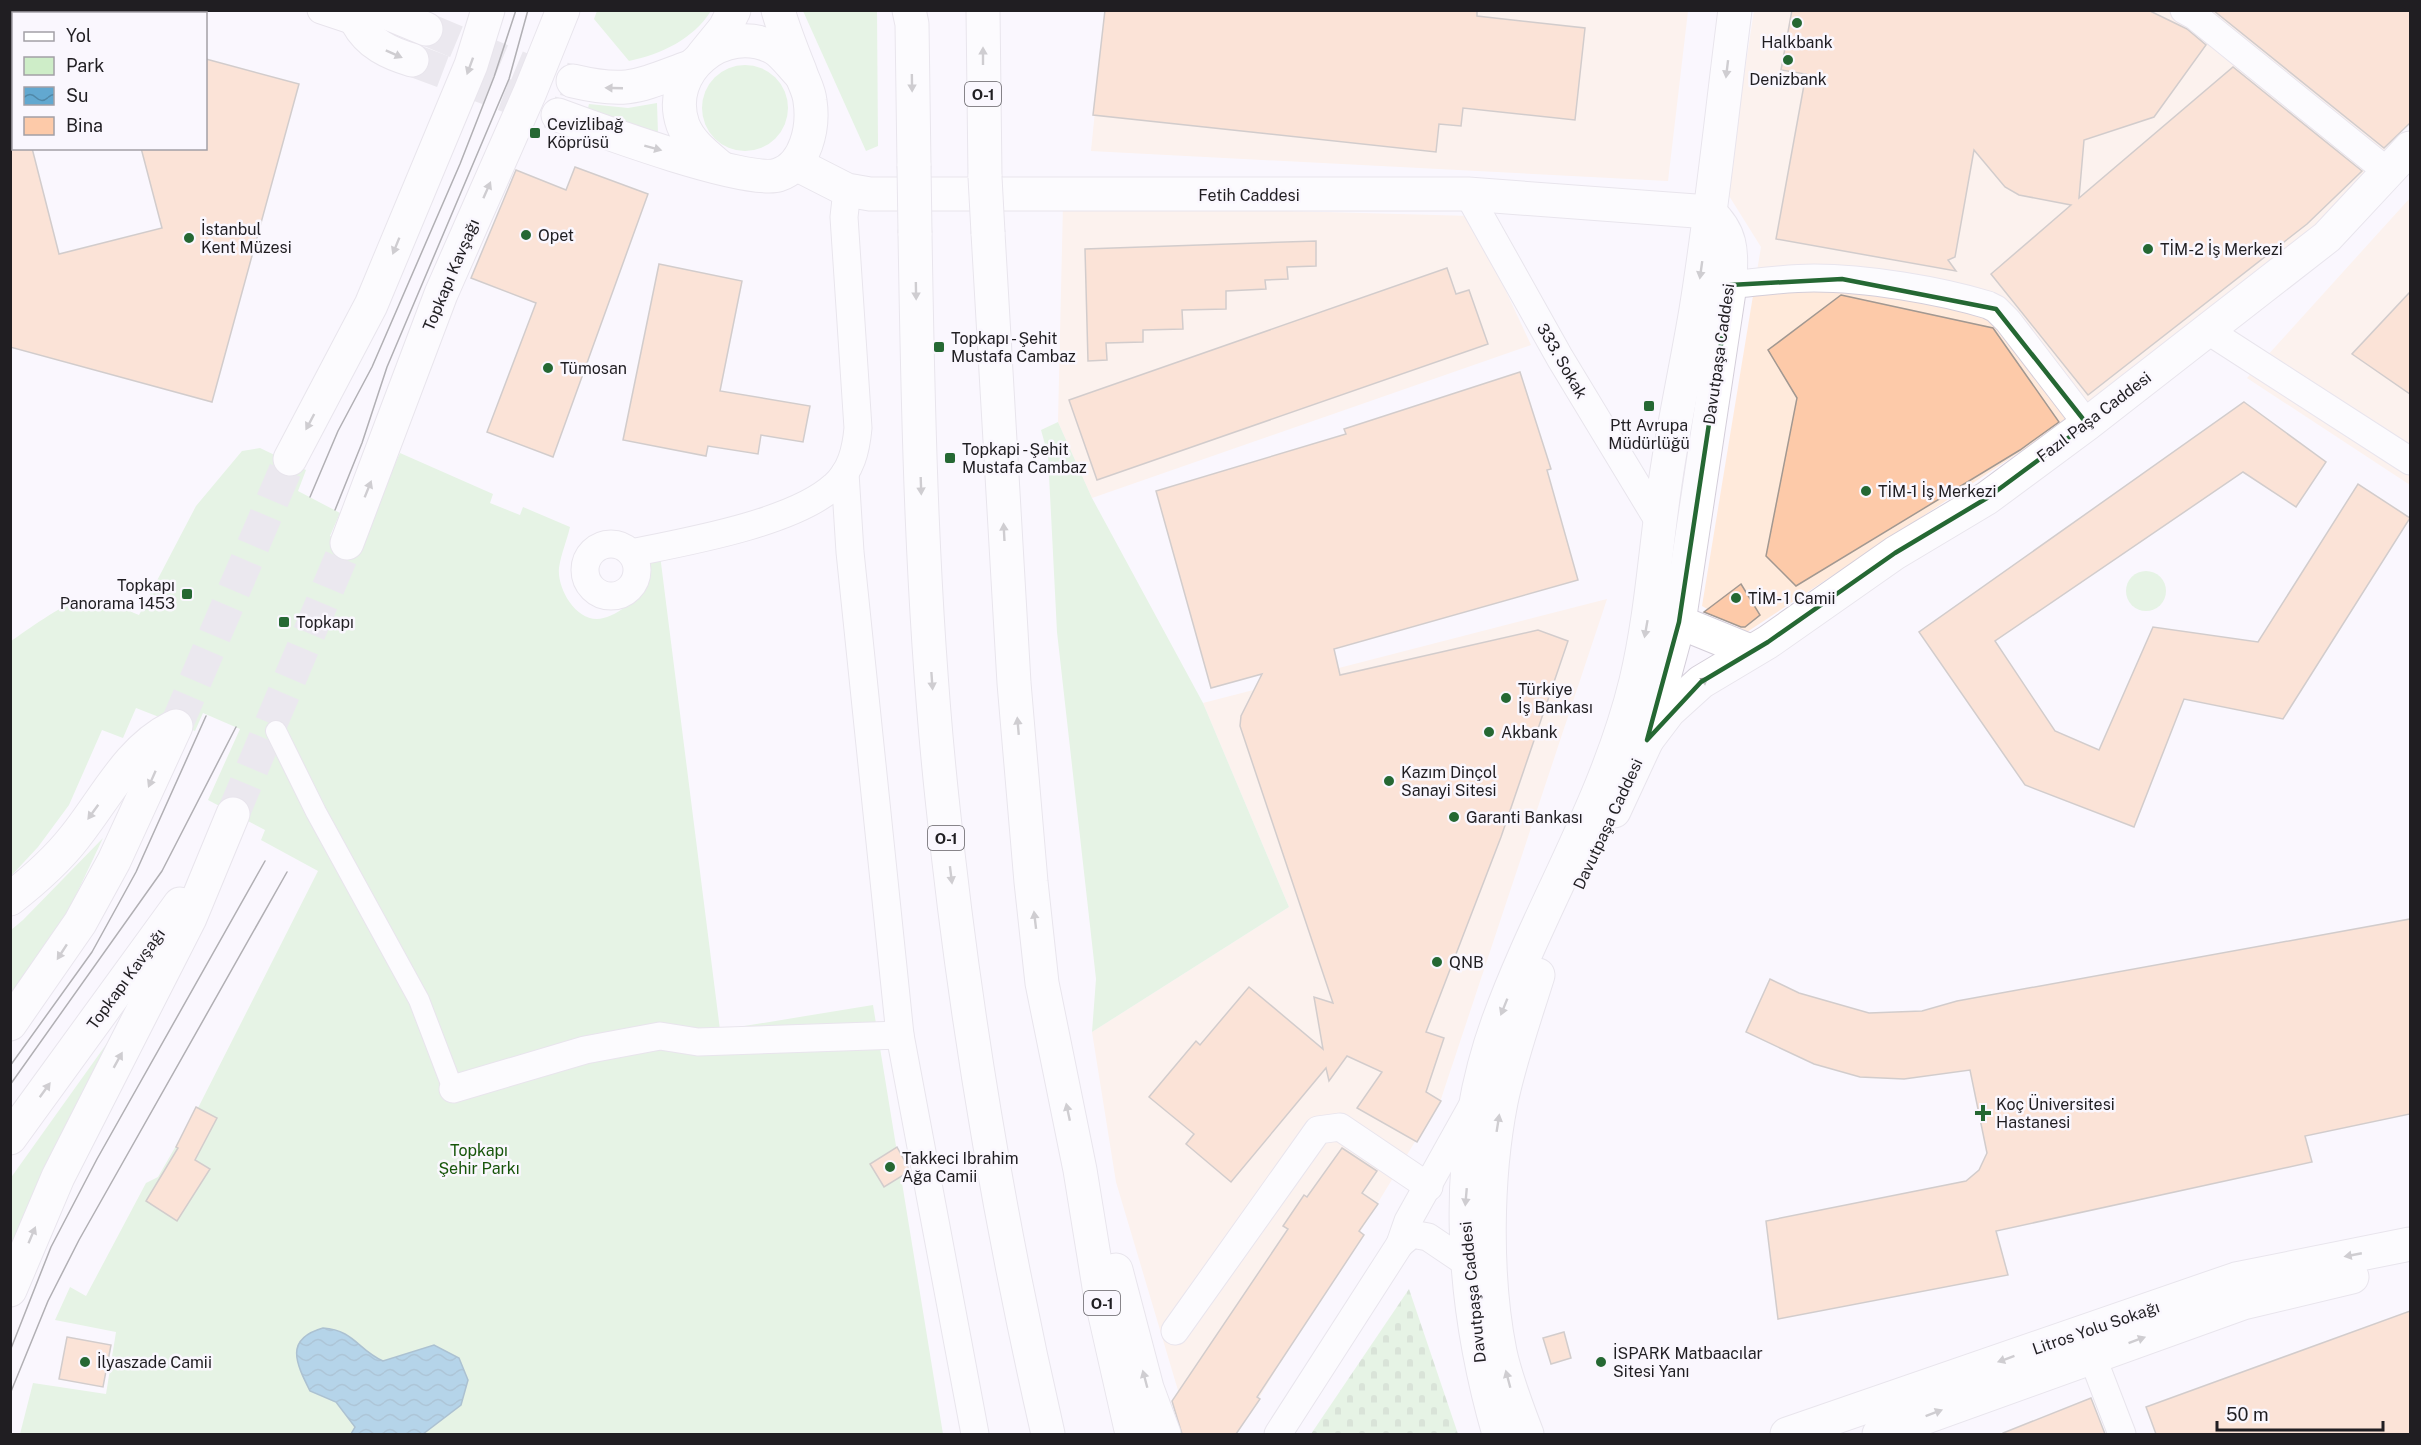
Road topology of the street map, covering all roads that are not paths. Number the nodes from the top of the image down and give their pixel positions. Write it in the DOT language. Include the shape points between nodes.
graph roads {
  1 [pos="321,10"];
  2 [pos="488,10"];
  3 [pos="563,10"];
  4 [pos="734,10"];
  5 [pos="778,10"];
  6 [pos="983,10"];
  7 [pos="1735,10"];
  8 [pos="2184,10"];
  9 [pos="365,14"];
  10 [pos="911,15"];
  11 [pos="419,20"];
  12 [pos="412,60"];
  13 [pos="695,63"];
  14 [pos="800,74"];
  15 [pos="573,81"];
  16 [pos="558,115"];
  17 [pos="2410,148"];
  18 [pos="796,164"];
  19 [pos="723,168"];
  20 [pos="2388,172"];
  21 [pos="847,190"];
  22 [pos="1468,194"];
  23 [pos="1709,212"];
  24 [pos="1731,285"];
  25 [pos="2207,330"];
  26 [pos="1682,388"];
  27 [pos="2087,424"];
  28 [pos="290,459"];
  29 [pos="2410,461"];
  30 [pos="845,473"];
  31 [pos="1661,525"];
  32 [pos="347,543"];
  33 [pos="631,553"];
  34 [pos="1678,622"];
  35 [pos="1750,651"];
  36 [pos="276,731"];
  37 [pos="1647,740"];
  38 [pos="10,899"];
  39 [pos="10,1024"];
  40 [pos="900,1035"];
  41 [pos="453,1089"];
  42 [pos="1479,1093"];
  43 [pos="10,1138"];
  44 [pos="1080,1170"];
  45 [pos="1429,1187"];
  46 [pos="1400,1244"];
  47 [pos="2410,1244"];
  48 [pos="1468,1264"];
  49 [pos="2410,1264"];
  50 [pos="10,1290"];
  51 [pos="1175,1331"];
  52 [pos="2087,1344"];
  53 [pos="975,1434"];
  54 [pos="1048,1434"];
  55 [pos="1132,1434"];
  56 [pos="1164,1434"];
  57 [pos="1278,1434"];
  58 [pos="1479,1434"];
  59 [pos="1499,1434"];
  60 [pos="1527,1434"];
  61 [pos="1787,1434"];
  62 [pos="1879,1434"];
  63 [pos="2122,1434"];
  1 -- 9 [label="street"];
  2 -- 28 [label="main road, one-way" via="471,65 371,305"];
  32 -- 3 [label="main road, Topkapı Kavşağı, one-way" via="441,294"];
  4 -- 13 [label="main road" via="725,28"];
  5 -- 14 [label="main road"];
  44 -- 6 [label="main road, O-1, one-way, bridge" via="1042,983 1031,882 1005,554 985,177"];
  7 -- 23 [label="main road, Davutpaşa Caddesi, one-way"];
  8 -- 20 [label="street"];
  9 -- 11 [label="main road"];
  9 -- 12 [label="main road, one-way" via="363,32 373,42 391,54"];
  10 -- 54 [label="main road, O-1, one-way, bridge" via="923,549 942,798 983,1100"];
  13 -- 14 [label="main road" via="719,46 754,43 773,48"];
  13 -- 15 [label="main road, one-way" via="632,88"];
  13 -- 19 [label="main road" via="682,82 679,104 683,124 696,146"];
  14 -- 18 [label="main road" via="810,100 811,118 808,139"];
  16 -- 19 [label="main road, one-way" via="640,145"];
  17 -- 20 [label="main road, Fazıl Paşa Caddesi"];
  18 -- 19 [label="main road" via="775,176"];
  18 -- 21 [label="main road, Fetih Caddesi"];
  20 -- 25 [label="main road, Fazıl Paşa Caddesi" via="2327,237"];
  21 -- 22 [label="main road, Fetih Caddesi" via="870,194 1050,196"];
  21 -- 30 [label="street" via="844,217 858,428 855,453"];
  22 -- 23 [label="main road, Fetih Caddesi"];
  22 -- 31 [label="street, 333. Sokak" via="1560,358"];
  23 -- 24 [label="main road, Davutpaşa Caddesi" via="1728,236"];
  23 -- 26 [label="main road, Davutpaşa Caddesi, one-way"];
  24 -- 27 [label="street" via="1842,279 1876,282 1988,305 2008,321"];
  24 -- 34 [label="main road, Davutpaşa Caddesi"];
  25 -- 27 [label="main road, Fazıl Paşa Caddesi"];
  25 -- 29 [label="street"];
  26 -- 31 [label="main road, Davutpaşa Caddesi"];
  26 -- 34 [label="main road" via="1691,428 1672,576 1671,599"];
  27 -- 35 [label="main road, Fazıl Paşa Caddesi" via="1987,498 1895,553"];
  30 -- 33 [label="street" via="835,486 793,512"];
  30 -- 40 [label="street"];
  31 -- 42 [label="main road, Davutpaşa Caddesi, one-way" via="1636,681 1618,742 1601,791 1498,1022"];
  34 -- 35 [label="main road"];
  34 -- 37 [label="main road, Davutpaşa Caddesi"];
  37 -- 35 [label="main road, Fazıl Paşa Caddesi, one-way" via="1669,711 1701,682"];
  36 -- 41 [label="street" via="418,1000"];
  60 -- 37 [label="main road, Davutpaşa Caddesi, one-way" via="1500,1351 1490,1264 1490,1191 1502,1102 1538,975"];
  38 -- 39 [label="main road" via="73,840 141,751 156,736 176,726 114,861 80,923"];
  40 -- 41 [label="street" via="698,1042 660,1036 585,1050"];
  40 -- 53 [label="street"];
  42 -- 45 [label="street"];
  42 -- 48 [label="main road, Davutpaşa Caddesi, one-way" via="1465,1209"];
  43 -- 50 [label="main road, Topkapı Kavşağı" via="169,920 233,814 190,918 58,1177"];
  44 -- 55 [label="main road, O-1" via="1100,1293"];
  56 -- 44 [label="main road, one-way" via="1147,1388 1120,1281"];
  45 -- 46 [label="street" via="1408,1221"];
  45 -- 51 [label="street" via="1340,1127 1318,1130"];
  46 -- 48 [label="street" via="1412,1234 1428,1237"];
  46 -- 57 [label="street"];
  47 -- 52 [label="main road, Litros Yolu Sokağı, one-way" via="2236,1279"];
  48 -- 58 [label="main road" via="1456,1331"];
  48 -- 59 [label="main road, Davutpaşa Caddesi" via="1483,1379"];
  52 -- 49 [label="main road, Litros Yolu Sokağı, one-way"];
  52 -- 61 [label="main road, Litros Yolu Sokağı, one-way"];
  62 -- 52 [label="main road, Litros Yolu Sokağı, one-way"];
  52 -- 63 [label="street"];
}
